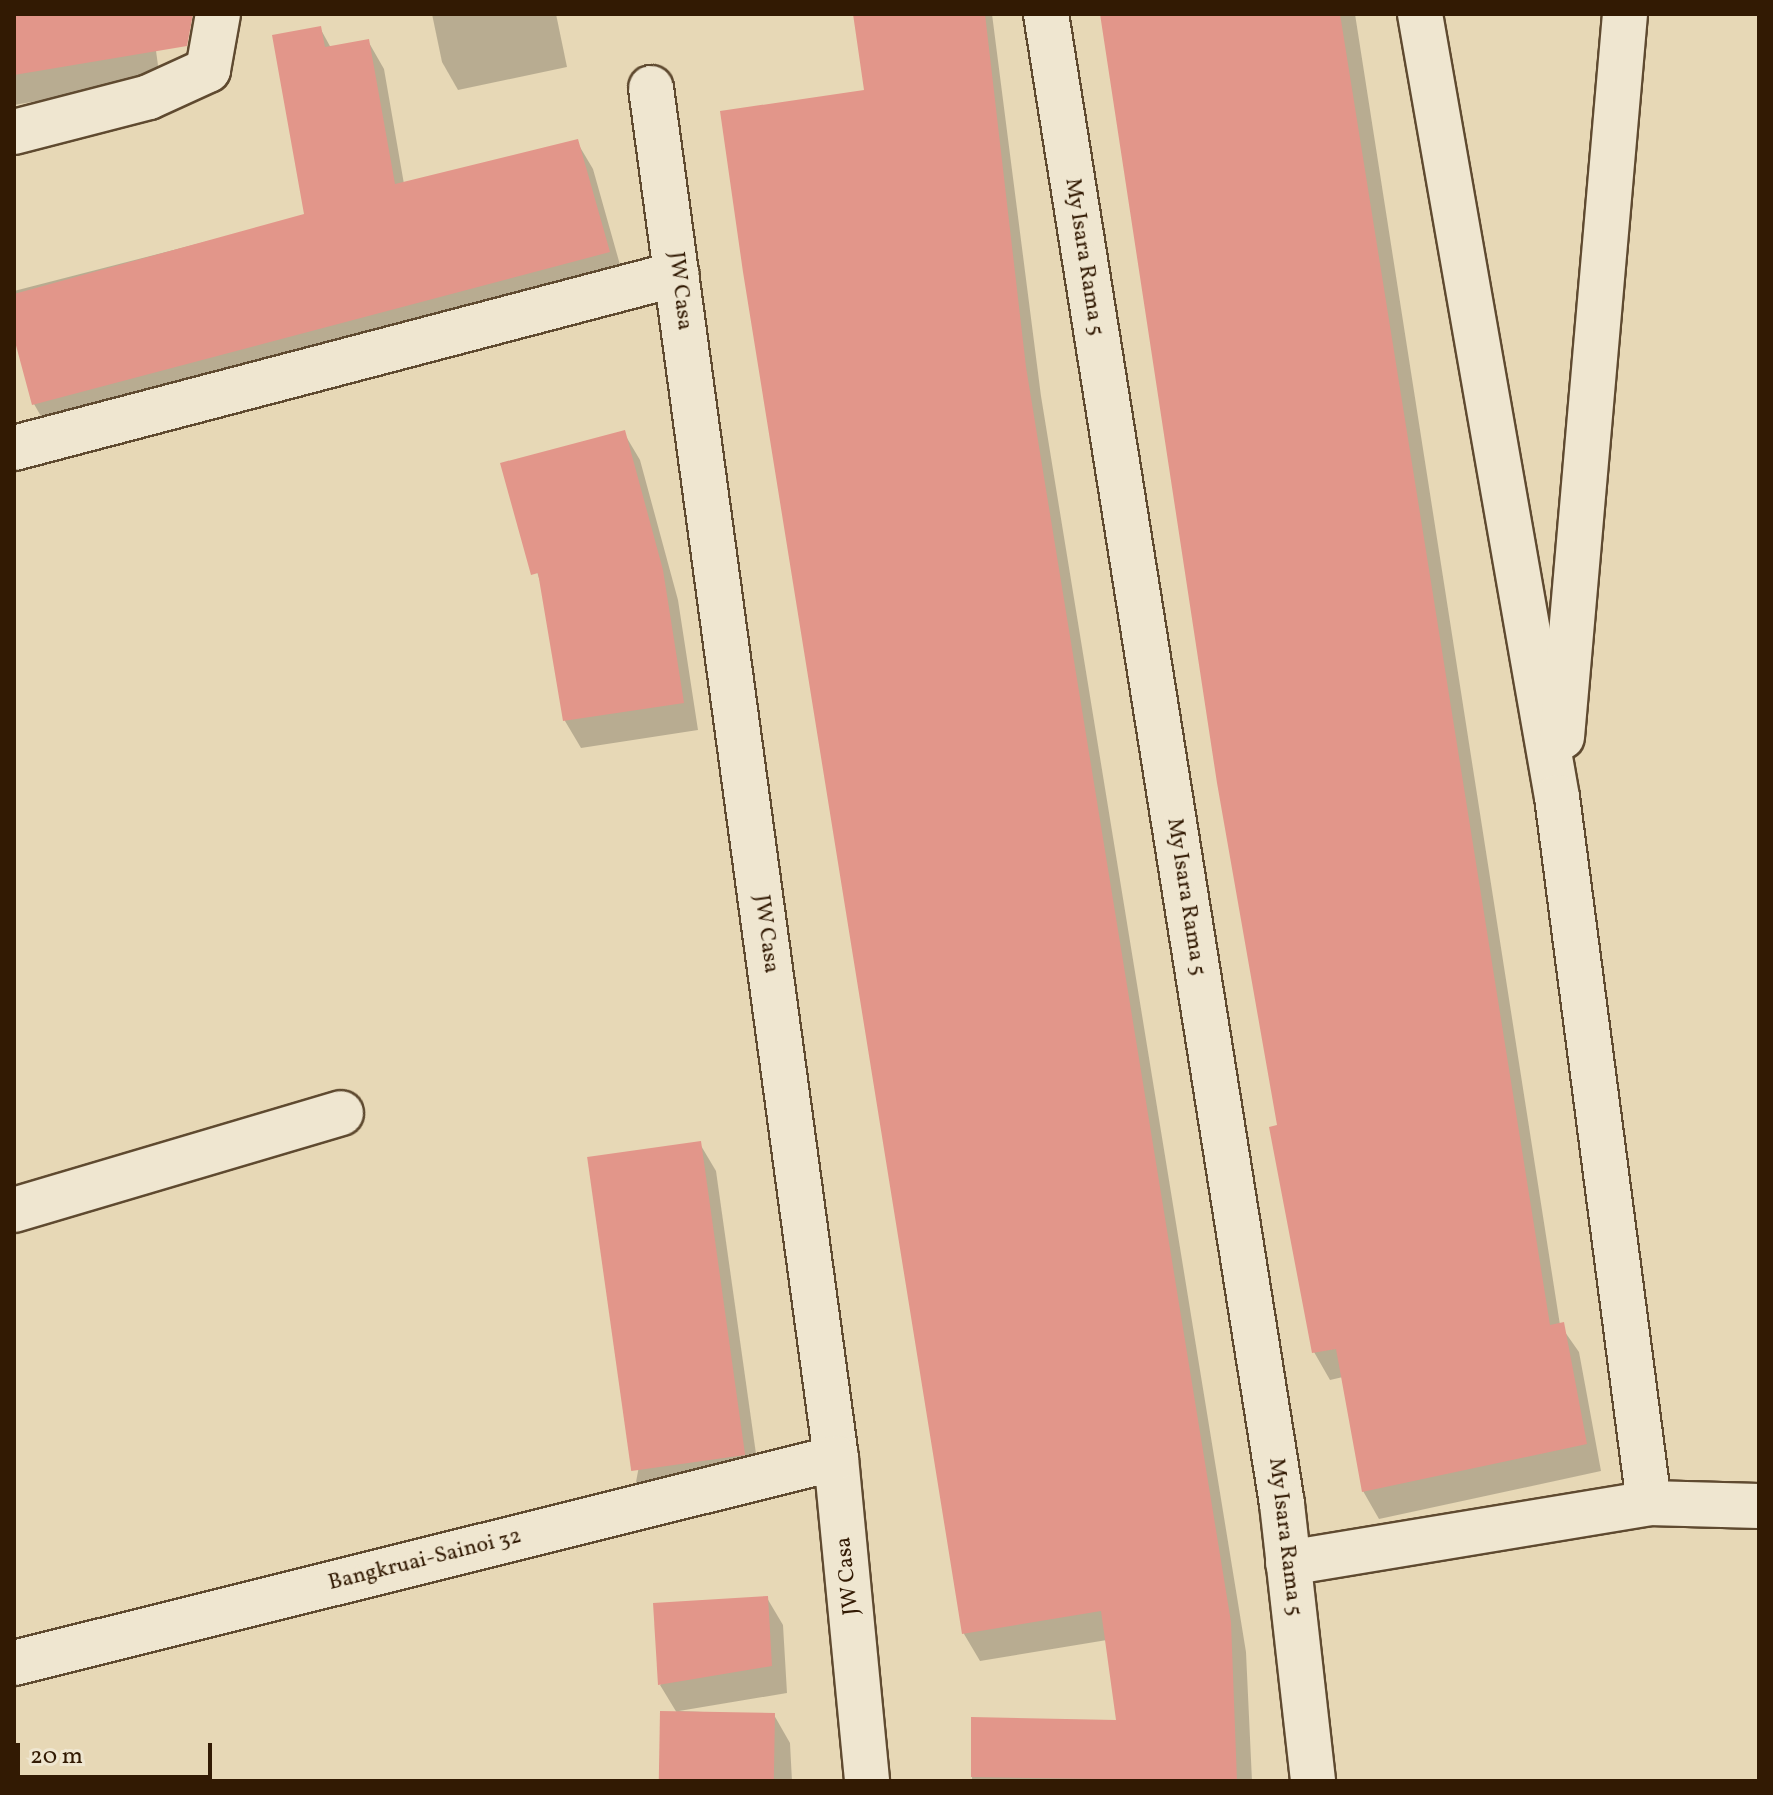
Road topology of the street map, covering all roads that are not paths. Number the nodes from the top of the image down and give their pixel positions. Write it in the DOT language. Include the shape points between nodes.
graph roads {
  1 [pos="218,14"];
  2 [pos="1046,14"];
  3 [pos="1420,14"];
  4 [pos="1625,14"];
  5 [pos="651,88"];
  6 [pos="14,132"];
  7 [pos="677,274"];
  8 [pos="14,448"];
  9 [pos="1557,797"];
  10 [pos="341,1113"];
  11 [pos="14,1210"];
  12 [pos="836,1458"];
  13 [pos="1649,1503"];
  14 [pos="1759,1506"];
  15 [pos="1288,1563"];
  16 [pos="14,1663"];
  17 [pos="867,1781"];
  18 [pos="1313,1781"];
  1 -- 6 [label="street" via="221,30 208,70 149,97"];
  2 -- 15 [label="street, My Isara Rama 5"];
  3 -- 9 [label="street"];
  4 -- 9 [label="street"];
  5 -- 7 [label="street, JW Casa"];
  7 -- 8 [label="street"];
  7 -- 12 [label="street, JW Casa"];
  9 -- 13 [label="street"];
  10 -- 11 [label="street"];
  12 -- 16 [label="street, Bangkruai-Sainoi 32"];
  12 -- 17 [label="street, JW Casa"];
  13 -- 14 [label="street"];
  13 -- 15 [label="street"];
  15 -- 18 [label="street, My Isara Rama 5"];
}
